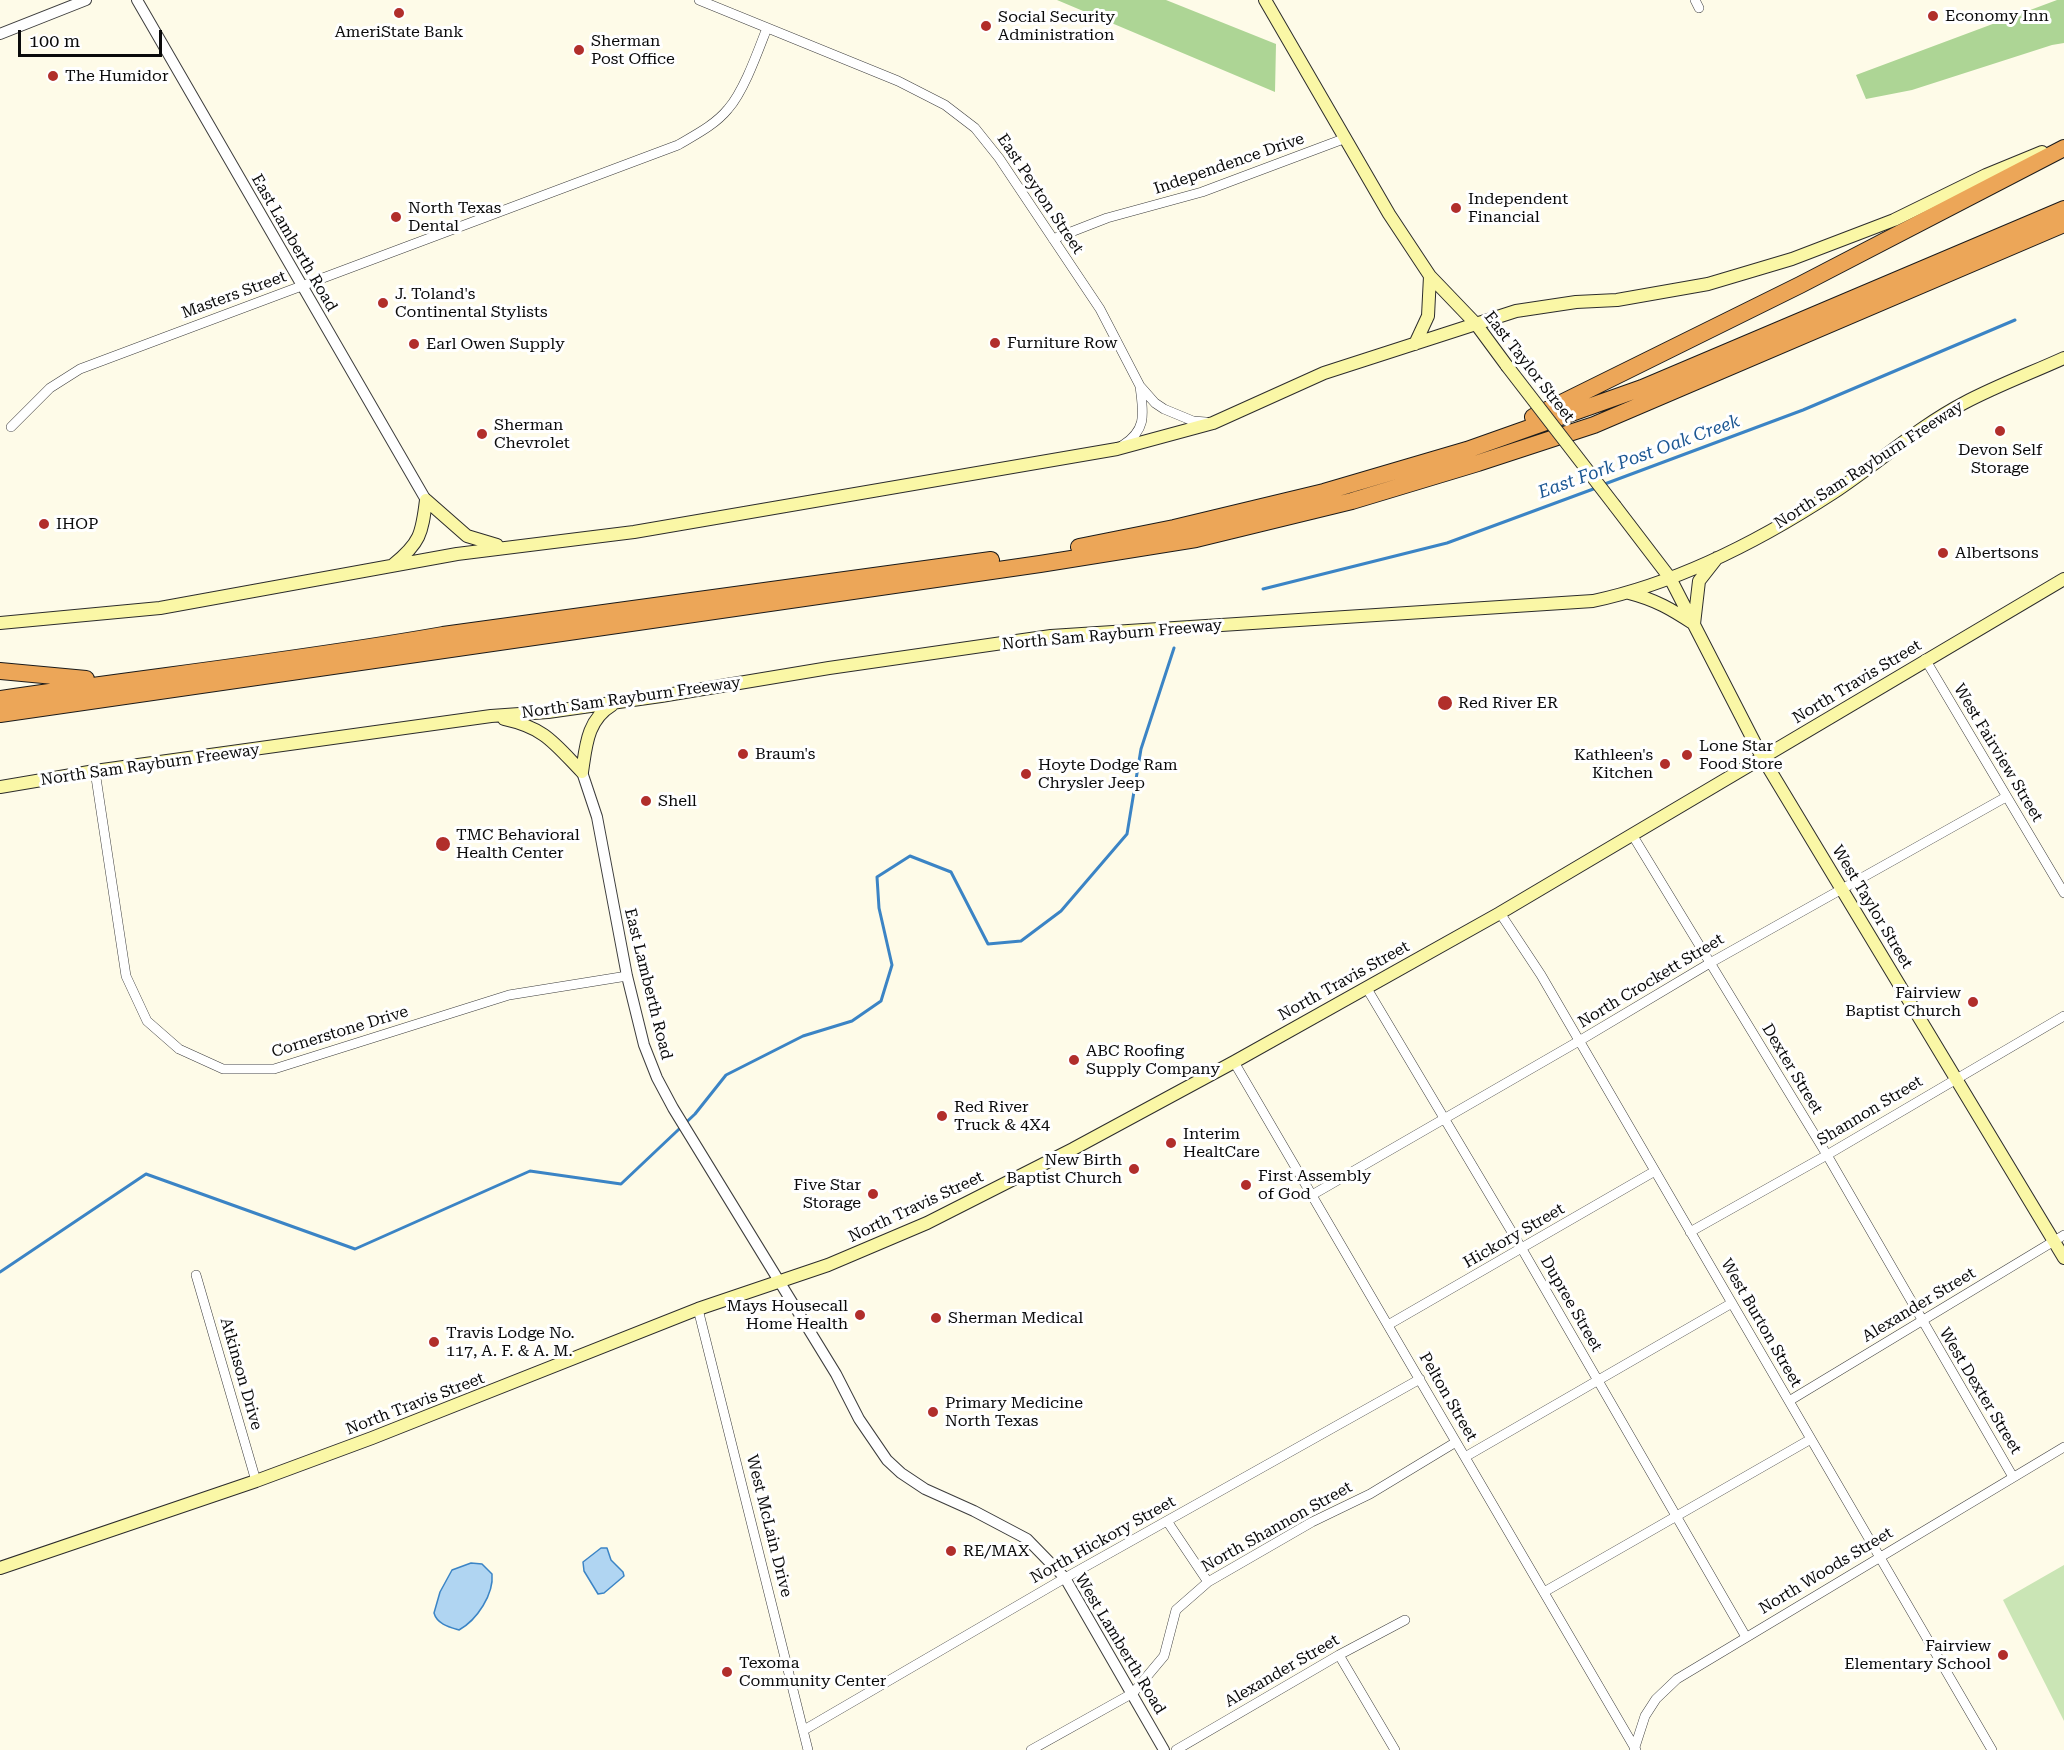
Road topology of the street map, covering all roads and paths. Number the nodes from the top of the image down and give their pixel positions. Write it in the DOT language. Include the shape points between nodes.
graph roads {
  1 [pos="86,0"];
  2 [pos="137,0"];
  3 [pos="699,0"];
  4 [pos="1264,0"];
  5 [pos="768,28"];
  6 [pos="0,34"];
  7 [pos="1346,138"];
  8 [pos="2064,143"];
  9 [pos="2064,148"];
  10 [pos="2064,209"];
  11 [pos="2064,224"];
  12 [pos="1053,239"];
  13 [pos="1430,276"];
  14 [pos="302,286"];
  15 [pos="1476,324"];
  16 [pos="1415,344"];
  17 [pos="2064,358"];
  18 [pos="1140,386"];
  19 [pos="1213,423"];
  20 [pos="11,427"];
  21 [pos="1117,449"];
  22 [pos="1467,450"];
  23 [pos="426,500"];
  24 [pos="508,547"];
  25 [pos="1718,557"];
  26 [pos="391,567"];
  27 [pos="1670,578"];
  28 [pos="2064,579"];
  29 [pos="1629,593"];
  30 [pos="0,623"];
  31 [pos="1694,624"];
  32 [pos="1925,659"];
  33 [pos="0,671"];
  34 [pos="117,682"];
  35 [pos="0,699"];
  36 [pos="618,702"];
  37 [pos="0,714"];
  38 [pos="491,716"];
  39 [pos="1762,758"];
  40 [pos="95,771"];
  41 [pos="582,772"];
  42 [pos="0,787"];
  43 [pos="2006,797"];
  44 [pos="1633,836"];
  45 [pos="1842,888"];
  46 [pos="2064,893"];
  47 [pos="1500,912"];
  48 [pos="1710,963"];
  49 [pos="627,976"];
  50 [pos="1366,987"];
  51 [pos="2064,1016"];
  52 [pos="1579,1041"];
  53 [pos="1234,1062"];
  54 [pos="1955,1078"];
  55 [pos="1445,1118"];
  56 [pos="1827,1155"];
  57 [pos="1655,1171"];
  58 [pos="1312,1195"];
  59 [pos="1690,1232"];
  60 [pos="2059,1238"];
  61 [pos="1522,1249"];
  62 [pos="2064,1258"];
  63 [pos="196,1275"];
  64 [pos="779,1280"];
  65 [pos="1732,1303"];
  66 [pos="698,1309"];
  67 [pos="1921,1320"];
  68 [pos="1388,1325"];
  69 [pos="1419,1379"];
  70 [pos="1598,1381"];
  71 [pos="1789,1401"];
  72 [pos="1811,1439"];
  73 [pos="1456,1442"];
  74 [pos="2064,1447"];
  75 [pos="1465,1457"];
  76 [pos="2013,1477"];
  77 [pos="256,1481"];
  78 [pos="1676,1516"];
  79 [pos="1167,1521"];
  80 [pos="1880,1556"];
  81 [pos="0,1568"];
  82 [pos="1065,1578"];
  83 [pos="1208,1582"];
  84 [pos="1544,1592"];
  85 [pos="1405,1620"];
  86 [pos="1746,1637"];
  87 [pos="1340,1655"];
  88 [pos="1133,1693"];
  89 [pos="804,1730"];
  90 [pos="808,1750"];
  91 [pos="1031,1750"];
  92 [pos="1164,1750"];
  93 [pos="1176,1750"];
  94 [pos="1395,1750"];
  95 [pos="1635,1750"];
  96 [pos="1992,1750"];
  1 -- 6 [label="street"];
  2 -- 14 [label="street, East Lamberth Road"];
  3 -- 5 [label="street, East Peyton Street"];
  4 -- 7 [label="main road, East Taylor Street"];
  5 -- 12 [label="street, East Peyton Street" via="898,81 945,105 975,128"];
  5 -- 14 [label="street, Masters Street" via="729,109 678,145"];
  7 -- 12 [label="street, Independence Drive" via="1202,192 1107,218"];
  7 -- 13 [label="main road, East Taylor Street"];
  8 -- 15 [label="main road" via="1986,175 1894,220 1792,259 1708,284 1617,300 1540,306"];
  9 -- 22 [label="highway" via="1800,285"];
  10 -- 22 [label="highway" via="1641,388"];
  11 -- 37 [label="highway" via="1594,425 1352,501 1196,539"];
  12 -- 18 [label="street, East Peyton Street" via="1100,309"];
  13 -- 15 [label="main road, East Taylor Street"];
  13 -- 16 [label="main road" via="1428,316"];
  14 -- 20 [label="street, Masters Street" via="80,369 50,388"];
  14 -- 23 [label="street, East Lamberth Road"];
  15 -- 16 [label="main road"];
  15 -- 27 [label="main road, East Taylor Street, bridge"];
  16 -- 19 [label="main road" via="1324,373"];
  17 -- 25 [label="main road, North Sam Rayburn Freeway" via="1964,403 1832,494"];
  18 -- 19 [label="street, East Peyton Street" via="1155,403 1175,414"];
  18 -- 21 [label="street, East Peyton Street" via="1141,426 1134,438"];
  19 -- 21 [label="main road"];
  21 -- 24 [label="main road" via="634,532"];
  22 -- 34 [label="highway" via="1324,492 1063,550"];
  23 -- 24 [label="main road" via="467,536"];
  23 -- 26 [label="main road" via="420,537"];
  24 -- 26 [label="main road"];
  25 -- 27 [label="main road, North Sam Rayburn Freeway"];
  25 -- 31 [label="main road" via="1699,581"];
  26 -- 30 [label="main road" via="160,608"];
  27 -- 29 [label="main road, North Sam Rayburn Freeway"];
  27 -- 31 [label="main road, East Taylor Street"];
  28 -- 32 [label="main road, North Travis Street"];
  29 -- 31 [label="main road" via="1669,607"];
  29 -- 36 [label="main road, North Sam Rayburn Freeway" via="1593,601 1051,636"];
  31 -- 39 [label="main road, East Taylor Street"];
  32 -- 39 [label="main road, North Travis Street"];
  32 -- 43 [label="street, West Fairview Street"];
  33 -- 34 [label="highway"];
  34 -- 35 [label="highway"];
  36 -- 38 [label="main road, North Sam Rayburn Freeway"];
  36 -- 41 [label="main road" via="600,712 591,729"];
  38 -- 40 [label="main road, North Sam Rayburn Freeway"];
  38 -- 41 [label="main road" via="535,728"];
  39 -- 44 [label="main road, North Travis Street"];
  39 -- 45 [label="main road, West Taylor Street"];
  40 -- 42 [label="main road, North Sam Rayburn Freeway"];
  40 -- 49 [label="street, Cornerstone Drive" via="126,976 147,1021 179,1048 223,1069 274,1069 509,995"];
  41 -- 49 [label="street, East Lamberth Road" via="597,817"];
  43 -- 45 [label="street, North Crockett Street"];
  43 -- 46 [label="street, West Fairview Street"];
  44 -- 47 [label="main road, North Travis Street"];
  44 -- 48 [label="street, Dexter Street"];
  45 -- 48 [label="street, North Crockett Street"];
  45 -- 54 [label="main road, West Taylor Street"];
  47 -- 50 [label="main road, North Travis Street"];
  47 -- 52 [label="street, West Burton Street"];
  48 -- 52 [label="street, North Crockett Street"];
  48 -- 56 [label="street, Dexter Street"];
  49 -- 64 [label="street, East Lamberth Road" via="644,1045 657,1078"];
  50 -- 53 [label="main road, North Travis Street"];
  50 -- 55 [label="street, Dupree Street"];
  51 -- 54 [label="street, Shannon Street"];
  52 -- 55 [label="street, North Crockett Street"];
  52 -- 57 [label="street, West Burton Street"];
  53 -- 58 [label="street, Pelton Street"];
  53 -- 64 [label="main road, North Travis Street" via="927,1223 828,1265"];
  54 -- 56 [label="street, Shannon Street"];
  54 -- 60 [label="main road, West Taylor Street"];
  55 -- 58 [label="street, North Crockett Street"];
  55 -- 61 [label="street, Dupree Street"];
  56 -- 59 [label="street, Shannon Street"];
  56 -- 67 [label="street, Dexter Street"];
  57 -- 59 [label="street, West Burton Street"];
  57 -- 61 [label="street, Hickory Street"];
  58 -- 68 [label="street, Pelton Street"];
  59 -- 65 [label="street, West Burton Street"];
  60 -- 62 [label="main road, West Taylor Street"];
  60 -- 67 [label="street, Alexander Street"];
  61 -- 68 [label="street, Hickory Street"];
  61 -- 70 [label="street, Dupree Street"];
  63 -- 77 [label="street, Atkinson Drive"];
  64 -- 66 [label="main road, North Travis Street"];
  64 -- 82 [label="street, West Lamberth Road" via="887,1460 913,1482 1027,1539"];
  65 -- 70 [label="street"];
  65 -- 71 [label="street, West Burton Street"];
  66 -- 77 [label="main road, North Travis Street"];
  66 -- 89 [label="street, West McLain Drive"];
  67 -- 71 [label="street, Alexander Street"];
  67 -- 76 [label="street, West Dexter Street"];
  68 -- 69 [label="street, Pelton Street"];
  69 -- 73 [label="street, Pelton Street"];
  69 -- 79 [label="street, North Hickory Street"];
  70 -- 75 [label="street"];
  70 -- 78 [label="street, Dupree Street"];
  71 -- 72 [label="street, West Burton Street"];
  72 -- 78 [label="street"];
  72 -- 80 [label="street, West Burton Street"];
  73 -- 75 [label="street, Pelton Street"];
  73 -- 83 [label="street, North Shannon Street" via="1370,1494 1312,1522"];
  74 -- 76 [label="street, North Woods Street"];
  75 -- 84 [label="street, Pelton Street"];
  76 -- 80 [label="street, North Woods Street"];
  77 -- 81 [label="main road, North Travis Street"];
  78 -- 84 [label="street"];
  78 -- 86 [label="street, Dupree Street"];
  79 -- 82 [label="street, North Hickory Street"];
  79 -- 83 [label="street"];
  80 -- 86 [label="street, North Woods Street"];
  80 -- 96 [label="street, West Burton Street"];
  82 -- 88 [label="street, West Lamberth Road"];
  82 -- 89 [label="street, North Hickory Street"];
  83 -- 88 [label="street, North Shannon Street" via="1176,1610 1164,1656"];
  84 -- 95 [label="street, Pelton Street"];
  85 -- 87 [label="street, Alexander Street"];
  86 -- 95 [label="street, North Woods Street" via="1666,1687 1645,1716"];
  87 -- 93 [label="street, Alexander Street"];
  87 -- 94 [label="street"];
  88 -- 91 [label="street, North Shannon Street"];
  88 -- 92 [label="street, West Lamberth Road"];
  89 -- 90 [label="street, West McLain Drive"];
}
